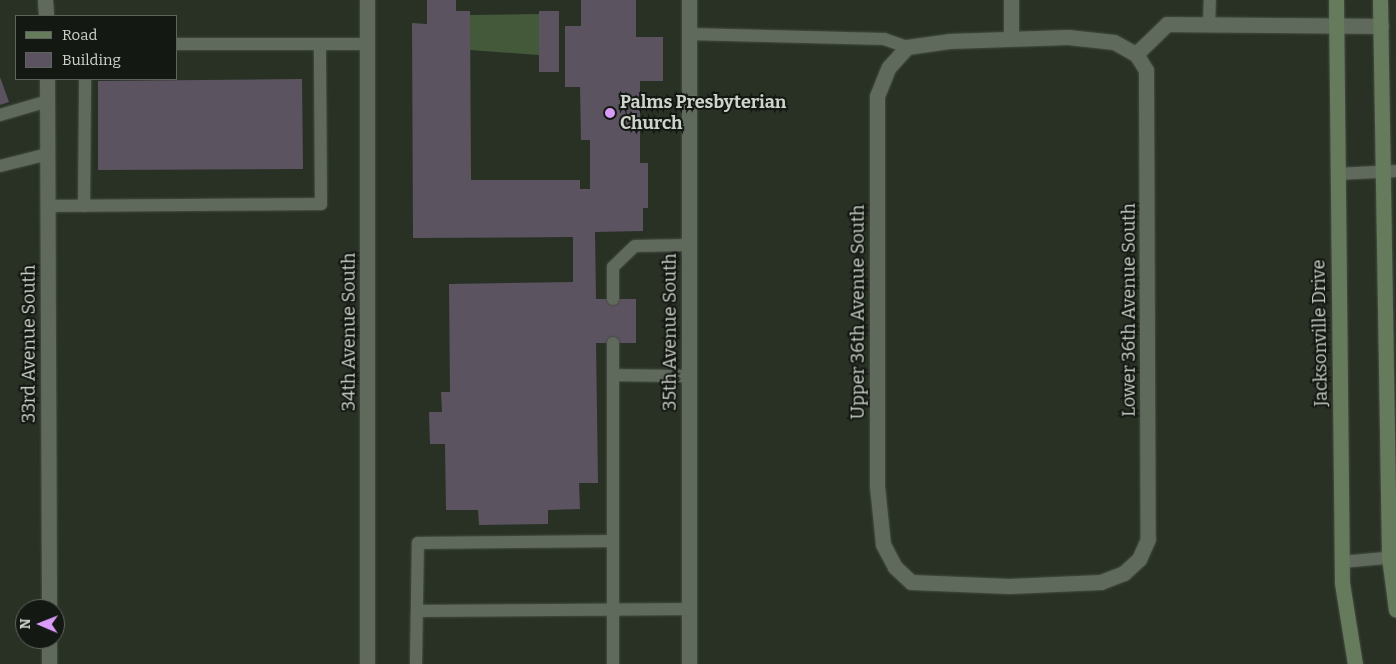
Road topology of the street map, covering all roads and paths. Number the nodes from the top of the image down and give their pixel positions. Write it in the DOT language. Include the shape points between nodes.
graph roads {
  1 [pos="45,0"];
  2 [pos="367,0"];
  3 [pos="689,0"];
  4 [pos="1011,0"];
  5 [pos="1210,0"];
  6 [pos="1336,0"];
  7 [pos="1380,0"];
  8 [pos="46,15"];
  9 [pos="1209,24"];
  10 [pos="1336,26"];
  11 [pos="1381,26"];
  12 [pos="689,34"];
  13 [pos="1011,38"];
  14 [pos="178,44"];
  15 [pos="320,44"];
  16 [pos="367,44"];
  17 [pos="907,47"];
  18 [pos="1136,54"];
  19 [pos="47,80"];
  20 [pos="85,80"];
  21 [pos="48,101"];
  22 [pos="0,115"];
  23 [pos="48,154"];
  24 [pos="0,166"];
  25 [pos="1389,171"];
  26 [pos="1337,174"];
  27 [pos="48,206"];
  28 [pos="84,206"];
  29 [pos="689,246"];
  30 [pos="613,299"];
  31 [pos="613,343"];
  32 [pos="613,375"];
  33 [pos="689,376"];
  34 [pos="613,541"];
  35 [pos="1393,557"];
  36 [pos="1342,562"];
  37 [pos="1009,586"];
  38 [pos="49,599"];
  39 [pos="689,609"];
  40 [pos="613,610"];
  41 [pos="1396,610"];
  42 [pos="417,611"];
  43 [pos="49,649"];
  44 [pos="49,664"];
  45 [pos="367,664"];
  46 [pos="416,664"];
  47 [pos="613,664"];
  48 [pos="689,664"];
  49 [pos="1355,664"];
  1 -- 8 [label="street"];
  2 -- 16 [label="street, 34th Avenue South"];
  3 -- 12 [label="street, 35th Avenue South"];
  4 -- 13 [label="street"];
  5 -- 9 [label="lane"];
  6 -- 10 [label="street, Jacksonville Drive"];
  7 -- 11 [label="street"];
  9 -- 10 [label="street"];
  9 -- 18 [label="street" via="1167,24"];
  10 -- 11 [label="street"];
  10 -- 26 [label="street, Jacksonville Drive"];
  11 -- 25 [label="street"];
  12 -- 17 [label="lane" via="884,38"];
  12 -- 29 [label="street, 35th Avenue South"];
  13 -- 17 [label="street"];
  13 -- 18 [label="street" via="1114,42"];
  14 -- 15 [label="lane"];
  15 -- 16 [label="lane"];
  15 -- 28 [label="lane" via="321,204"];
  16 -- 45 [label="street, 34th Avenue South"];
  17 -- 37 [label="street, Upper 36th Avenue South" via="889,67 877,96 877,486 883,544 895,567 911,582"];
  18 -- 37 [label="street, Lower 36th Avenue South" via="1146,70 1147,89 1148,539 1139,559 1124,574 1101,582"];
  19 -- 21 [label="street, 33rd Avenue South"];
  20 -- 28 [label="lane"];
  21 -- 22 [label="lane"];
  21 -- 23 [label="street, 33rd Avenue South"];
  23 -- 24 [label="lane"];
  23 -- 27 [label="street, 33rd Avenue South"];
  25 -- 26 [label="lane"];
  25 -- 35 [label="street"];
  26 -- 36 [label="street, Jacksonville Drive"];
  27 -- 28 [label="lane"];
  27 -- 38 [label="street, 33rd Avenue South"];
  29 -- 30 [label="lane" via="635,246 613,267"];
  29 -- 33 [label="street, 35th Avenue South"];
  31 -- 32 [label="lane"];
  32 -- 33 [label="lane"];
  32 -- 34 [label="lane"];
  33 -- 39 [label="street, 35th Avenue South"];
  34 -- 40 [label="lane"];
  34 -- 42 [label="lane" via="418,543"];
  35 -- 36 [label="lane"];
  35 -- 41 [label="street"];
  36 -- 49 [label="street, Jacksonville Drive"];
  39 -- 40 [label="lane"];
  39 -- 48 [label="street, 35th Avenue South"];
  40 -- 42 [label="lane"];
  40 -- 47 [label="lane"];
  42 -- 46 [label="lane"];
  43 -- 44 [label="street"];
}
